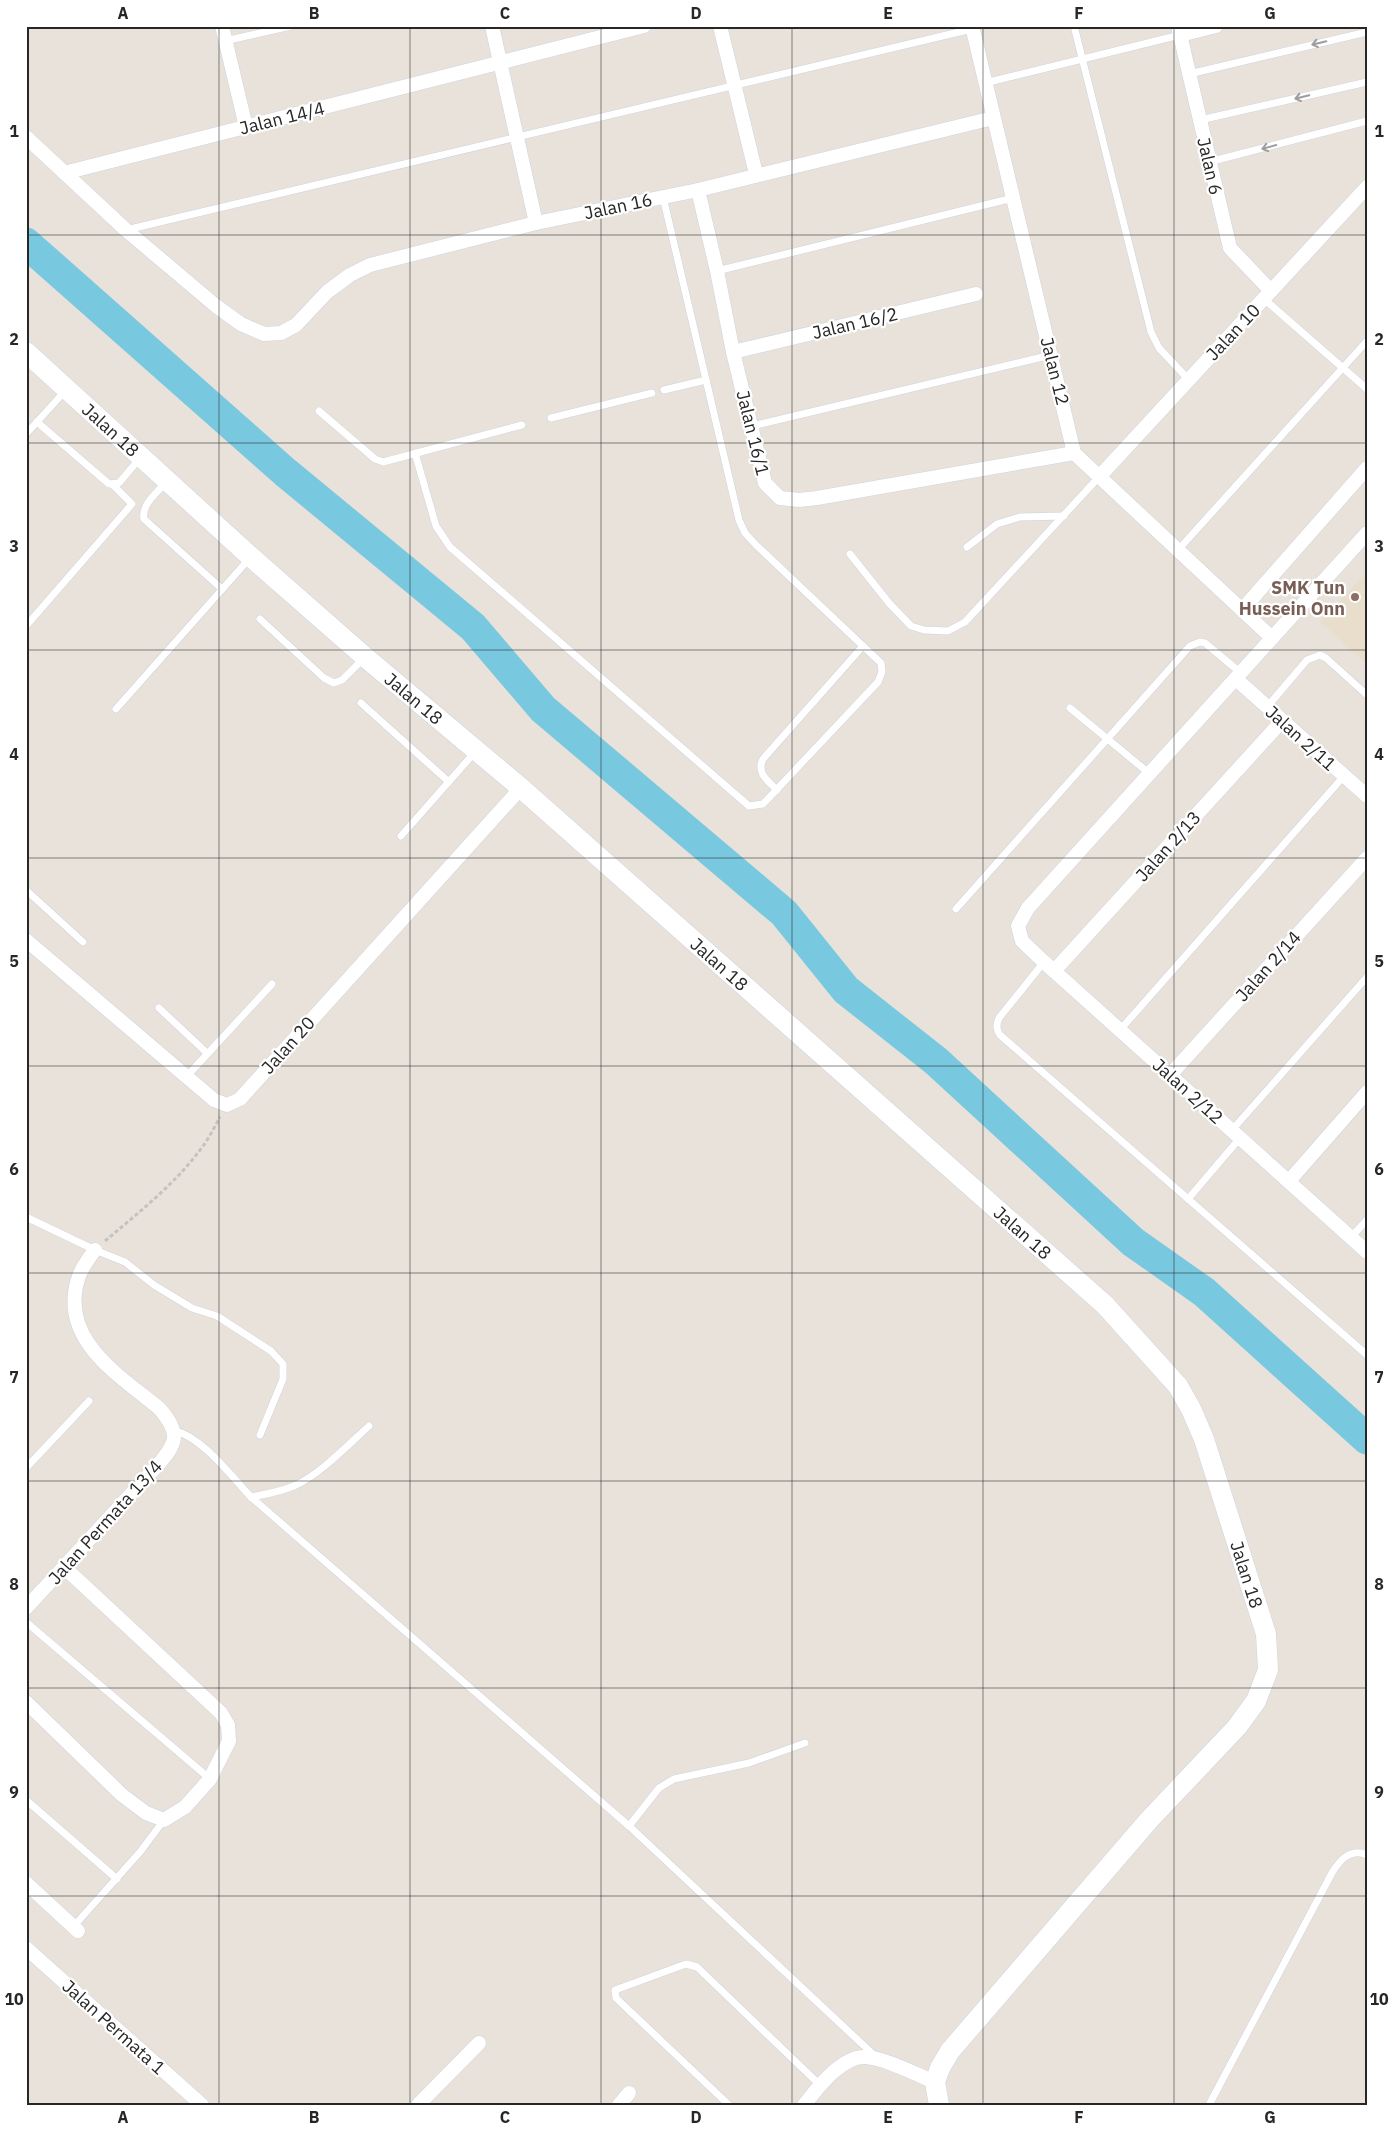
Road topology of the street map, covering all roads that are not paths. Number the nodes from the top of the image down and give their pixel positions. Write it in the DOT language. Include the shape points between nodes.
graph roads {
  1 [pos="222,26"];
  2 [pos="291,26"];
  3 [pos="492,26"];
  4 [pos="644,26"];
  5 [pos="720,26"];
  6 [pos="1074,26"];
  7 [pos="1216,26"];
  8 [pos="972,28"];
  9 [pos="1179,31"];
  10 [pos="1367,32"];
  11 [pos="225,41"];
  12 [pos="1082,59"];
  13 [pos="500,63"];
  14 [pos="1189,74"];
  15 [pos="1367,82"];
  16 [pos="985,83"];
  17 [pos="734,84"];
  18 [pos="994,118"];
  19 [pos="1200,120"];
  20 [pos="1367,121"];
  21 [pos="246,127"];
  22 [pos="26,137"];
  23 [pos="516,137"];
  24 [pos="1209,162"];
  25 [pos="64,173"];
  26 [pos="756,174"];
  27 [pos="1367,187"];
  28 [pos="698,190"];
  29 [pos="663,197"];
  30 [pos="1013,198"];
  31 [pos="536,223"];
  32 [pos="126,230"];
  33 [pos="717,271"];
  34 [pos="976,294"];
  35 [pos="1268,295"];
  36 [pos="1367,341"];
  37 [pos="733,352"];
  38 [pos="26,353"];
  39 [pos="1051,355"];
  40 [pos="1342,368"];
  41 [pos="706,380"];
  42 [pos="1188,380"];
  43 [pos="1367,389"];
  44 [pos="66,390"];
  45 [pos="664,390"];
  46 [pos="652,392"];
  47 [pos="319,411"];
  48 [pos="551,418"];
  49 [pos="37,422"];
  50 [pos="522,425"];
  51 [pos="752,426"];
  52 [pos="26,434"];
  53 [pos="415,453"];
  54 [pos="1074,453"];
  55 [pos="141,457"];
  56 [pos="1367,468"];
  57 [pos="1099,476"];
  58 [pos="168,481"];
  59 [pos="113,485"];
  60 [pos="1064,516"];
  61 [pos="1367,533"];
  62 [pos="967,547"];
  63 [pos="1178,550"];
  64 [pos="850,554"];
  65 [pos="251,557"];
  66 [pos="222,589"];
  67 [pos="1242,610"];
  68 [pos="260,619"];
  69 [pos="26,626"];
  70 [pos="1272,638"];
  71 [pos="863,646"];
  72 [pos="366,657"];
  73 [pos="1238,676"];
  74 [pos="1367,696"];
  75 [pos="362,703"];
  76 [pos="1267,707"];
  77 [pos="1070,708"];
  78 [pos="116,709"];
  79 [pos="1282,721"];
  80 [pos="1107,739"];
  81 [pos="477,750"];
  82 [pos="1150,774"];
  83 [pos="1344,776"];
  84 [pos="449,782"];
  85 [pos="521,788"];
  86 [pos="777,790"];
  87 [pos="1367,796"];
  88 [pos="401,836"];
  89 [pos="1367,858"];
  90 [pos="26,890"];
  91 [pos="956,908"];
  92 [pos="26,940"];
  93 [pos="84,942"];
  94 [pos="1049,967"];
  95 [pos="1367,977"];
  96 [pos="272,984"];
  97 [pos="159,1008"];
  98 [pos="1120,1030"];
  99 [pos="207,1052"];
  100 [pos="1170,1075"];
  101 [pos="187,1076"];
  102 [pos="1367,1092"];
  103 [pos="1236,1134"];
  104 [pos="1289,1181"];
  105 [pos="1188,1199"];
  106 [pos="26,1217"];
  107 [pos="1367,1220"];
  108 [pos="1351,1237"];
  109 [pos="95,1250"];
  110 [pos="1367,1252"];
  111 [pos="1367,1355"];
  112 [pos="89,1401"];
  113 [pos="369,1426"];
  114 [pos="175,1431"];
  115 [pos="260,1435"];
  116 [pos="26,1468"];
  117 [pos="251,1497"];
  118 [pos="65,1568"];
  119 [pos="26,1608"];
  120 [pos="26,1622"];
  121 [pos="26,1702"];
  122 [pos="805,1744"];
  123 [pos="210,1779"];
  124 [pos="26,1800"];
  125 [pos="164,1820"];
  126 [pos="629,1826"];
  127 [pos="1367,1855"];
  128 [pos="117,1879"];
  129 [pos="26,1883"];
  130 [pos="75,1929"];
  131 [pos="26,1948"];
  132 [pos="479,2042"];
  133 [pos="880,2060"];
  134 [pos="820,2084"];
  135 [pos="629,2093"];
  136 [pos="936,2095"];
  137 [pos="202,2105"];
  138 [pos="418,2105"];
  139 [pos="619,2105"];
  140 [pos="729,2105"];
  141 [pos="804,2105"];
  142 [pos="1209,2105"];
  1 -- 11 [label="street"];
  2 -- 11 [label="lane"];
  3 -- 13 [label="street"];
  4 -- 13 [label="street, Jalan 14/4"];
  5 -- 17 [label="street"];
  6 -- 12 [label="lane"];
  7 -- 9 [label="street"];
  8 -- 16 [label="street, Jalan 12"];
  8 -- 17 [label="lane"];
  9 -- 12 [label="lane"];
  9 -- 14 [label="street, Jalan 6"];
  10 -- 14 [label="lane, one-way"];
  11 -- 21 [label="street"];
  12 -- 16 [label="lane"];
  12 -- 42 [label="lane" via="1152,332 1159,348"];
  13 -- 21 [label="street, Jalan 14/4"];
  13 -- 23 [label="street"];
  14 -- 19 [label="street, Jalan 6"];
  15 -- 19 [label="lane, one-way"];
  16 -- 18 [label="street, Jalan 12"];
  17 -- 23 [label="lane"];
  17 -- 26 [label="street"];
  18 -- 26 [label="street, Jalan 16"];
  18 -- 30 [label="street, Jalan 12"];
  19 -- 24 [label="street, Jalan 6"];
  20 -- 24 [label="lane, one-way"];
  21 -- 25 [label="street, Jalan 14/4"];
  22 -- 25 [label="street"];
  23 -- 31 [label="street"];
  23 -- 32 [label="lane"];
  24 -- 35 [label="street, Jalan 6" via="1230,248"];
  25 -- 32 [label="street"];
  26 -- 28 [label="street, Jalan 16"];
  27 -- 35 [label="street, Jalan 10"];
  28 -- 29 [label="street, Jalan 16"];
  28 -- 33 [label="street, Jalan 16/1"];
  29 -- 31 [label="street, Jalan 16"];
  29 -- 41 [label="lane"];
  30 -- 33 [label="lane"];
  30 -- 39 [label="street, Jalan 12"];
  31 -- 32 [label="street, Jalan 16" via="370,265 327,292 296,325 281,333 264,334 241,324 216,306"];
  33 -- 37 [label="street, Jalan 16/1"];
  34 -- 37 [label="street, Jalan 16/2"];
  35 -- 40 [label="lane"];
  35 -- 42 [label="street, Jalan 10"];
  36 -- 40 [label="lane"];
  37 -- 51 [label="street, Jalan 16/1"];
  38 -- 44 [label="street, Jalan 18"];
  39 -- 51 [label="lane"];
  39 -- 54 [label="street, Jalan 12"];
  40 -- 43 [label="lane"];
  40 -- 63 [label="lane"];
  41 -- 45 [label="lane"];
  41 -- 71 [label="lane" via="735,505 746,533"];
  42 -- 57 [label="street, Jalan 10"];
  44 -- 49 [label="lane"];
  44 -- 55 [label="street, Jalan 18"];
  46 -- 48 [label="lane"];
  47 -- 53 [label="lane" via="375,459 383,462"];
  49 -- 52 [label="lane"];
  49 -- 59 [label="lane"];
  50 -- 53 [label="lane"];
  51 -- 54 [label="street, Jalan 16/1" via="765,484 780,498 799,500"];
  53 -- 86 [label="lane" via="436,526 450,546 749,806 763,804"];
  54 -- 57 [label="street"];
  55 -- 58 [label="street, Jalan 18"];
  55 -- 59 [label="lane" via="119,483"];
  56 -- 67 [label="street"];
  57 -- 60 [label="lane"];
  57 -- 63 [label="street"];
  58 -- 65 [label="street, Jalan 18"];
  58 -- 66 [label="lane" via="146,505 142,513 144,519"];
  59 -- 69 [label="lane" via="132,504"];
  60 -- 62 [label="lane" via="1020,517 997,524"];
  60 -- 64 [label="lane" via="965,622 948,630 924,630 911,626"];
  61 -- 70 [label="street"];
  63 -- 67 [label="street"];
  65 -- 66 [label="lane"];
  65 -- 72 [label="street, Jalan 18"];
  66 -- 78 [label="lane"];
  67 -- 70 [label="street"];
  68 -- 72 [label="lane" via="324,678 334,683 342,680"];
  70 -- 73 [label="street"];
  71 -- 86 [label="lane" via="763,759 760,765 763,776"];
  71 -- 86 [label="lane" via="881,663 878,682"];
  72 -- 81 [label="street, Jalan 18"];
  73 -- 76 [label="street, Jalan 2/11"];
  73 -- 80 [label="lane" via="1205,643 1190,646"];
  73 -- 82 [label="street"];
  74 -- 76 [label="lane" via="1320,655 1307,660"];
  75 -- 84 [label="lane"];
  76 -- 79 [label="street, Jalan 2/11"];
  77 -- 80 [label="lane"];
  79 -- 83 [label="street, Jalan 2/11"];
  79 -- 94 [label="street, Jalan 2/13"];
  80 -- 82 [label="lane"];
  80 -- 91 [label="lane"];
  81 -- 84 [label="lane"];
  81 -- 85 [label="street, Jalan 18"];
  82 -- 94 [label="street, Jalan 2/12" via="1028,908 1018,926 1022,942"];
  83 -- 87 [label="street, Jalan 2/11"];
  83 -- 98 [label="lane"];
  84 -- 88 [label="lane"];
  85 -- 101 [label="street, Jalan 20" via="240,1099 227,1105 214,1100"];
  85 -- 136 [label="street, Jalan 18" via="1105,1305 1178,1386 1204,1439 1266,1634 1268,1670 1256,1701 1237,1727 1149,1820 975,2020 940,2068"];
  89 -- 100 [label="street, Jalan 2/14"];
  90 -- 93 [label="lane"];
  92 -- 101 [label="street"];
  94 -- 98 [label="street, Jalan 2/12"];
  94 -- 105 [label="lane" via="999,1018 997,1030"];
  95 -- 103 [label="lane"];
  96 -- 99 [label="lane"];
  97 -- 99 [label="lane"];
  98 -- 100 [label="street, Jalan 2/12"];
  99 -- 101 [label="lane"];
  100 -- 103 [label="street, Jalan 2/12"];
  102 -- 104 [label="street"];
  103 -- 104 [label="street, Jalan 2/12"];
  103 -- 105 [label="lane"];
  104 -- 108 [label="street, Jalan 2/12"];
  105 -- 111 [label="lane"];
  106 -- 109 [label="lane"];
  107 -- 108 [label="lane"];
  108 -- 110 [label="street, Jalan 2/12"];
  109 -- 114 [label="street" via="79,1274 75,1290 77,1326 97,1356 160,1409"];
  109 -- 115 [label="lane" via="125,1262 154,1285 192,1308 217,1316 271,1351 283,1364 284,1379"];
  112 -- 116 [label="lane"];
  113 -- 117 [label="lane" via="310,1478 273,1494"];
  114 -- 117 [label="lane" via="186,1433 200,1445"];
  114 -- 118 [label="street, Jalan Permata 13/4" via="169,1452"];
  117 -- 126 [label="lane"];
  118 -- 119 [label="street, Jalan Permata 13/4"];
  118 -- 123 [label="street" via="221,1713 228,1725 229,1741"];
  120 -- 123 [label="lane"];
  121 -- 125 [label="street" via="122,1794 146,1814"];
  122 -- 126 [label="lane" via="740,1766 674,1779 659,1788"];
  123 -- 125 [label="street" via="185,1807"];
  124 -- 128 [label="lane"];
  125 -- 128 [label="lane"];
  126 -- 133 [label="lane"];
  127 -- 142 [label="lane" via="1359,1852 1348,1854 1332,1871"];
  128 -- 130 [label="lane"];
  129 -- 130 [label="street"];
  131 -- 137 [label="street, Jalan Permata 1"];
  132 -- 138 [label="street"];
  133 -- 134 [label="street" via="853,2059"];
  133 -- 136 [label="street"];
  134 -- 140 [label="lane" via="697,1967 686,1964 615,1990 616,1998"];
  134 -- 141 [label="street"];
  135 -- 139 [label="street"];
}
